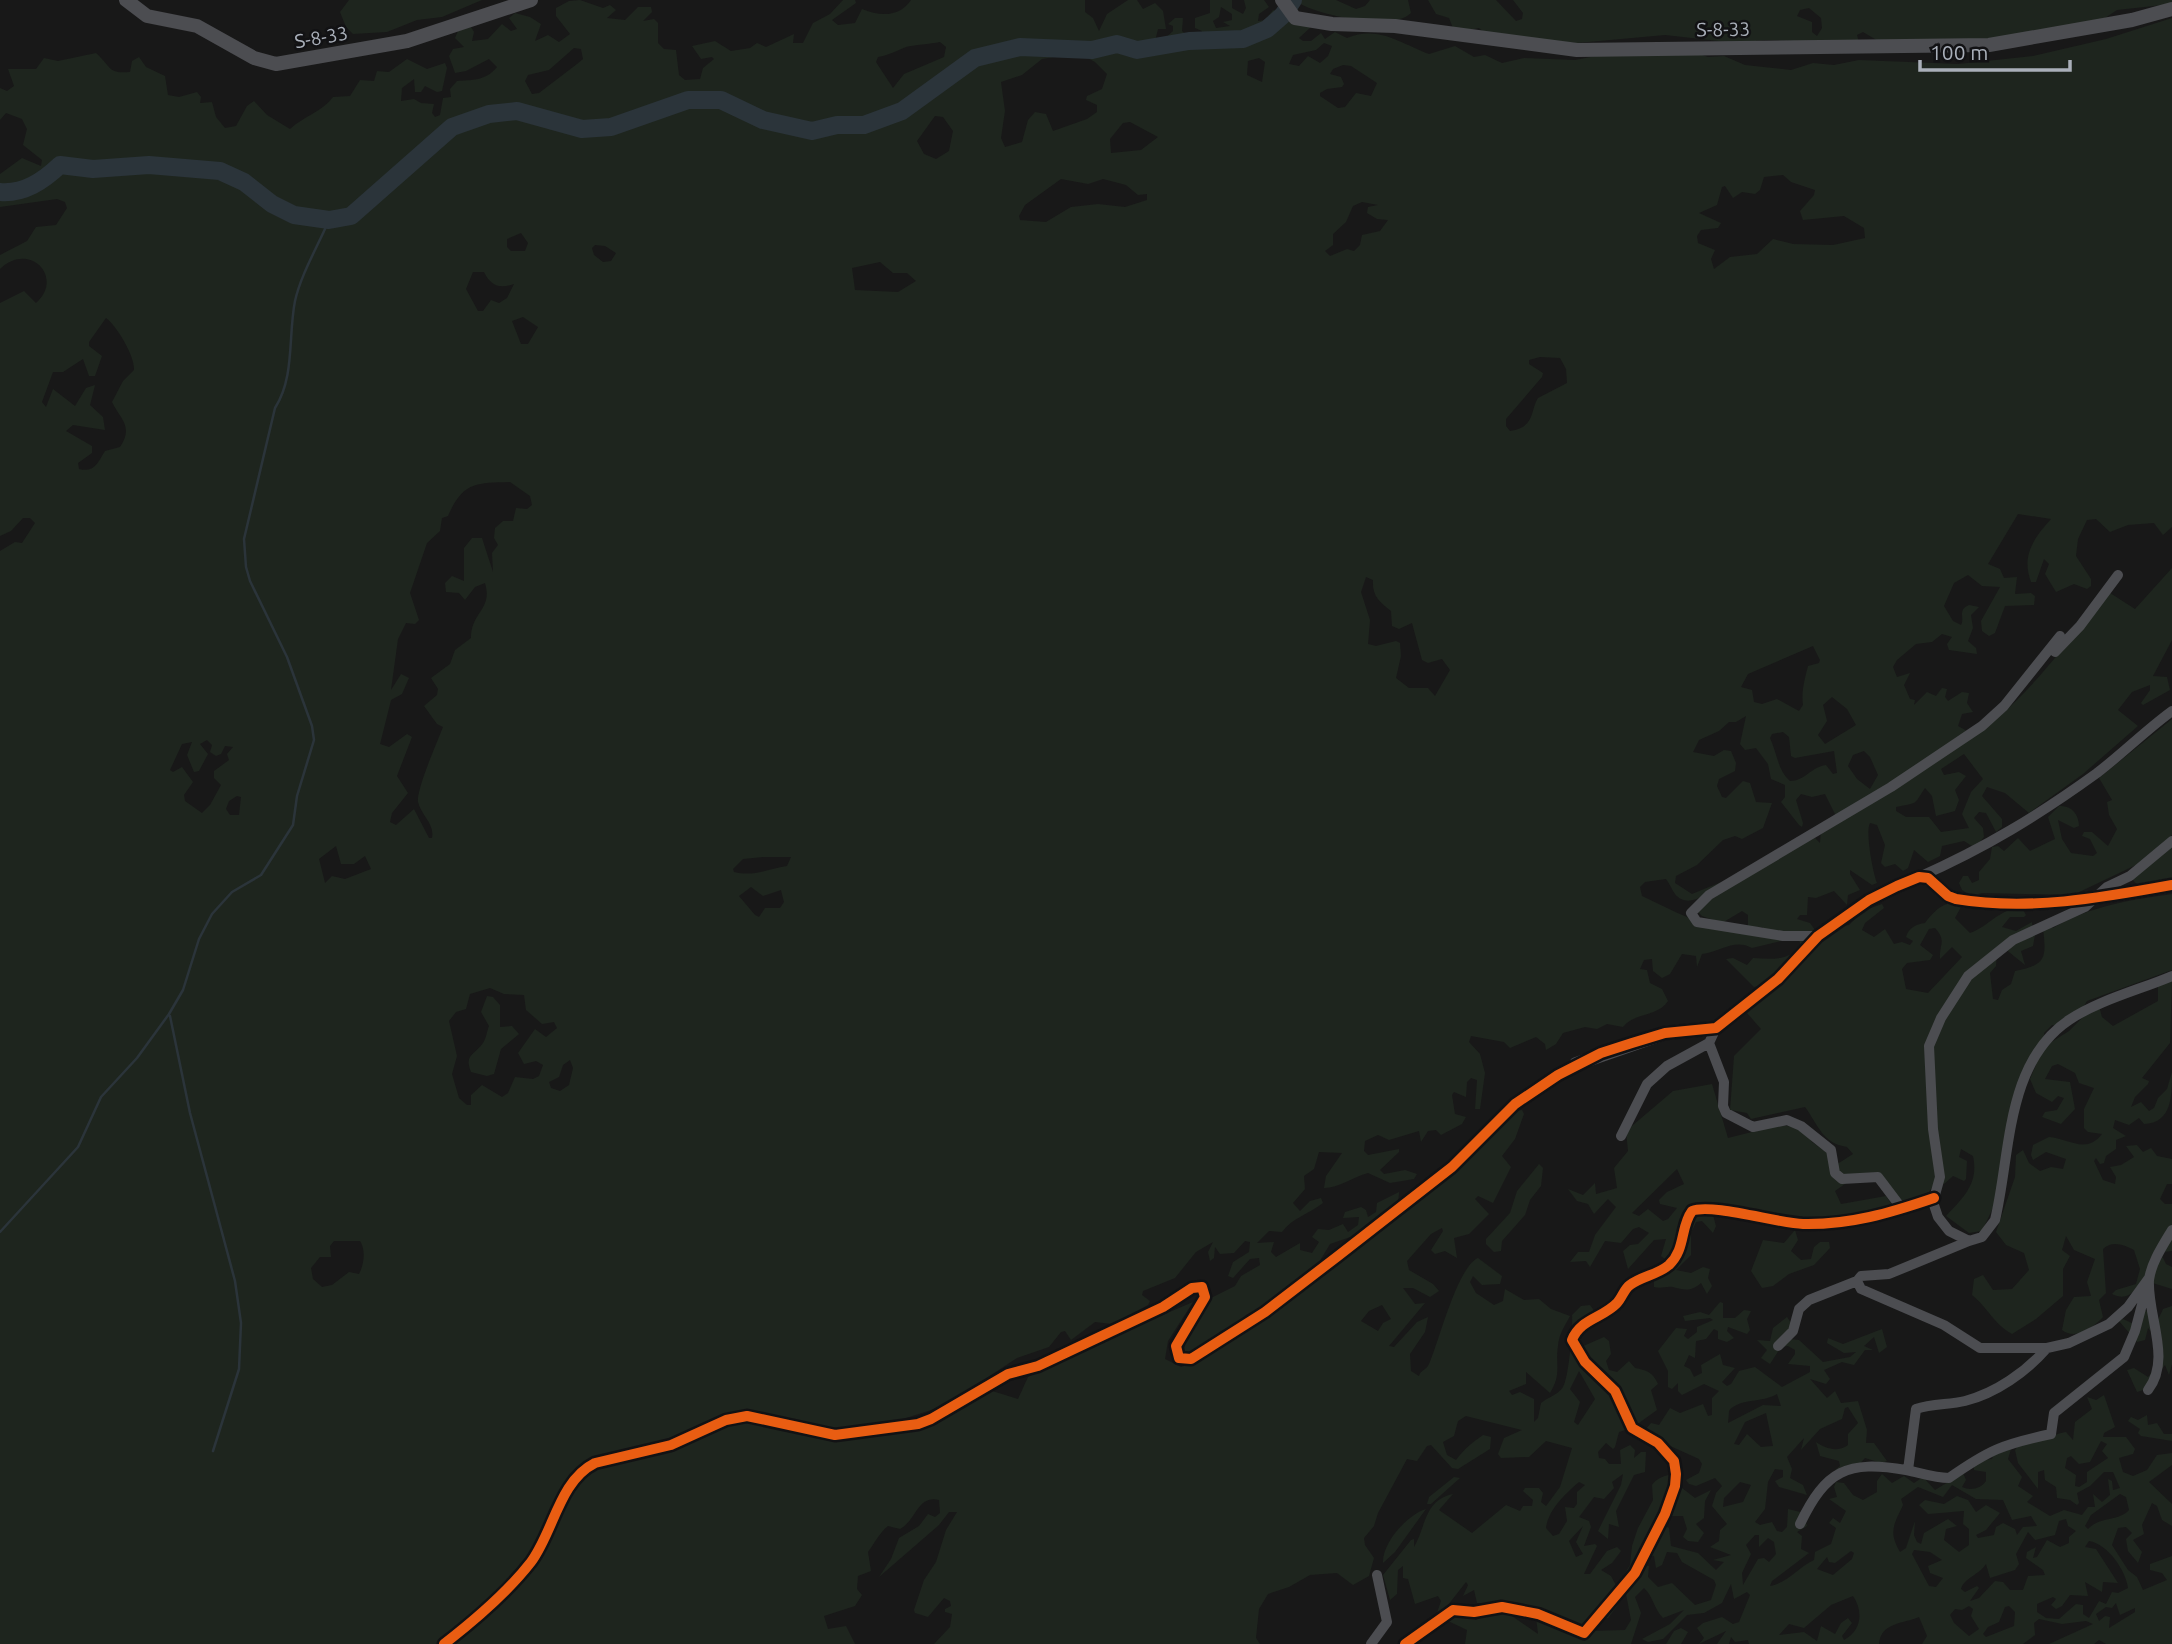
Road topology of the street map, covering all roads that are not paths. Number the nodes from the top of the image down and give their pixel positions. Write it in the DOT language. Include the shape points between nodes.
graph roads {
  1 [pos="126,0"];
  2 [pos="531,0"];
  3 [pos="1282,0"];
  4 [pos="2172,9"];
  5 [pos="2118,575"];
  6 [pos="2060,636"];
  7 [pos="2034,670"];
  8 [pos="2172,711"];
  9 [pos="2172,841"];
  10 [pos="1919,877"];
  11 [pos="2172,885"];
  12 [pos="2096,897"];
  13 [pos="1818,936"];
  14 [pos="2172,976"];
  15 [pos="1716,1028"];
  16 [pos="1709,1043"];
  17 [pos="1576,1064"];
  18 [pos="1621,1136"];
  19 [pos="1934,1198"];
  20 [pos="1903,1210"];
  21 [pos="2172,1230"];
  22 [pos="1969,1241"];
  23 [pos="2149,1278"];
  24 [pos="1857,1281"];
  25 [pos="1777,1346"];
  26 [pos="2047,1348"];
  27 [pos="2148,1390"];
  28 [pos="1908,1470"];
  29 [pos="1800,1524"];
  30 [pos="1377,1575"];
  31 [pos="444,1644"];
  32 [pos="1371,1644"];
  33 [pos="1405,1644"];
  1 -- 2 [label="street, Տ-8-33 / Տ-8-33" via="148,16 197,26 254,58 275,64 407,41"];
  3 -- 4 [label="street, Տ-8-33 / Տ-8-33" via="1294,18 1577,50 1989,45"];
  5 -- 7 [label="street" via="2080,626"];
  6 -- 7 [label="street"];
  7 -- 13 [label="street" via="2004,705 1963,740 1709,895 1691,913 1697,922 1783,936"];
  8 -- 10 [label="street" via="2028,821 1988,846"];
  9 -- 12 [label="street"];
  10 -- 12 [label="street" via="1928,878 1948,896 1972,901 2024,904"];
  10 -- 13 [label="street" via="1869,900"];
  11 -- 12 [label="street"];
  12 -- 19 [label="street" via="2085,907 2013,940 1968,976 1948,1004 1929,1046 1940,1177"];
  13 -- 15 [label="street" via="1778,979"];
  14 -- 22 [label="street" via="2070,1019 2054,1032 2019,1090 1995,1220 1982,1237"];
  15 -- 16 [label="street"];
  15 -- 17 [label="street" via="1665,1033"];
  16 -- 18 [label="street" via="1667,1066 1647,1084"];
  16 -- 20 [label="street" via="1724,1082 1726,1113 1753,1127 1787,1120 1801,1126 1831,1150 1835,1173 1842,1179 1878,1177"];
  17 -- 31 [label="street" via="1515,1104 1452,1167 1265,1312 1191,1359 1179,1358 1176,1346 1205,1297 1202,1287 1038,1366 1009,1374 918,1424 835,1435 747,1416 726,1420 671,1445 584,1468 572,1482 532,1560"];
  19 -- 20 [label="street"];
  19 -- 22 [label="street" via="1938,1217 1949,1231"];
  20 -- 33 [label="street" via="1863,1220 1802,1224 1710,1208 1692,1211 1680,1251 1670,1264 1630,1285 1617,1304 1576,1331 1572,1340 1585,1362 1615,1391 1632,1428 1658,1443 1674,1461 1675,1486 1635,1573 1584,1633 1538,1614 1502,1607 1453,1610"];
  21 -- 23 [label="street"];
  22 -- 24 [label="street" via="1889,1274 1861,1276"];
  23 -- 26 [label="street" via="2109,1324"];
  23 -- 27 [label="street" via="2163,1344 2155,1384"];
  23 -- 28 [label="street" via="2124,1357 2054,1413 2051,1434 2006,1444 1979,1456 1949,1478"];
  24 -- 25 [label="street" via="1809,1300 1799,1309 1793,1331"];
  24 -- 26 [label="street" via="1861,1289 1944,1325 1980,1348"];
  26 -- 28 [label="street" via="2005,1383 1965,1401 1916,1409"];
  28 -- 29 [label="street" via="1863,1466 1840,1470 1822,1485"];
  30 -- 32 [label="street" via="1387,1622"];
}
